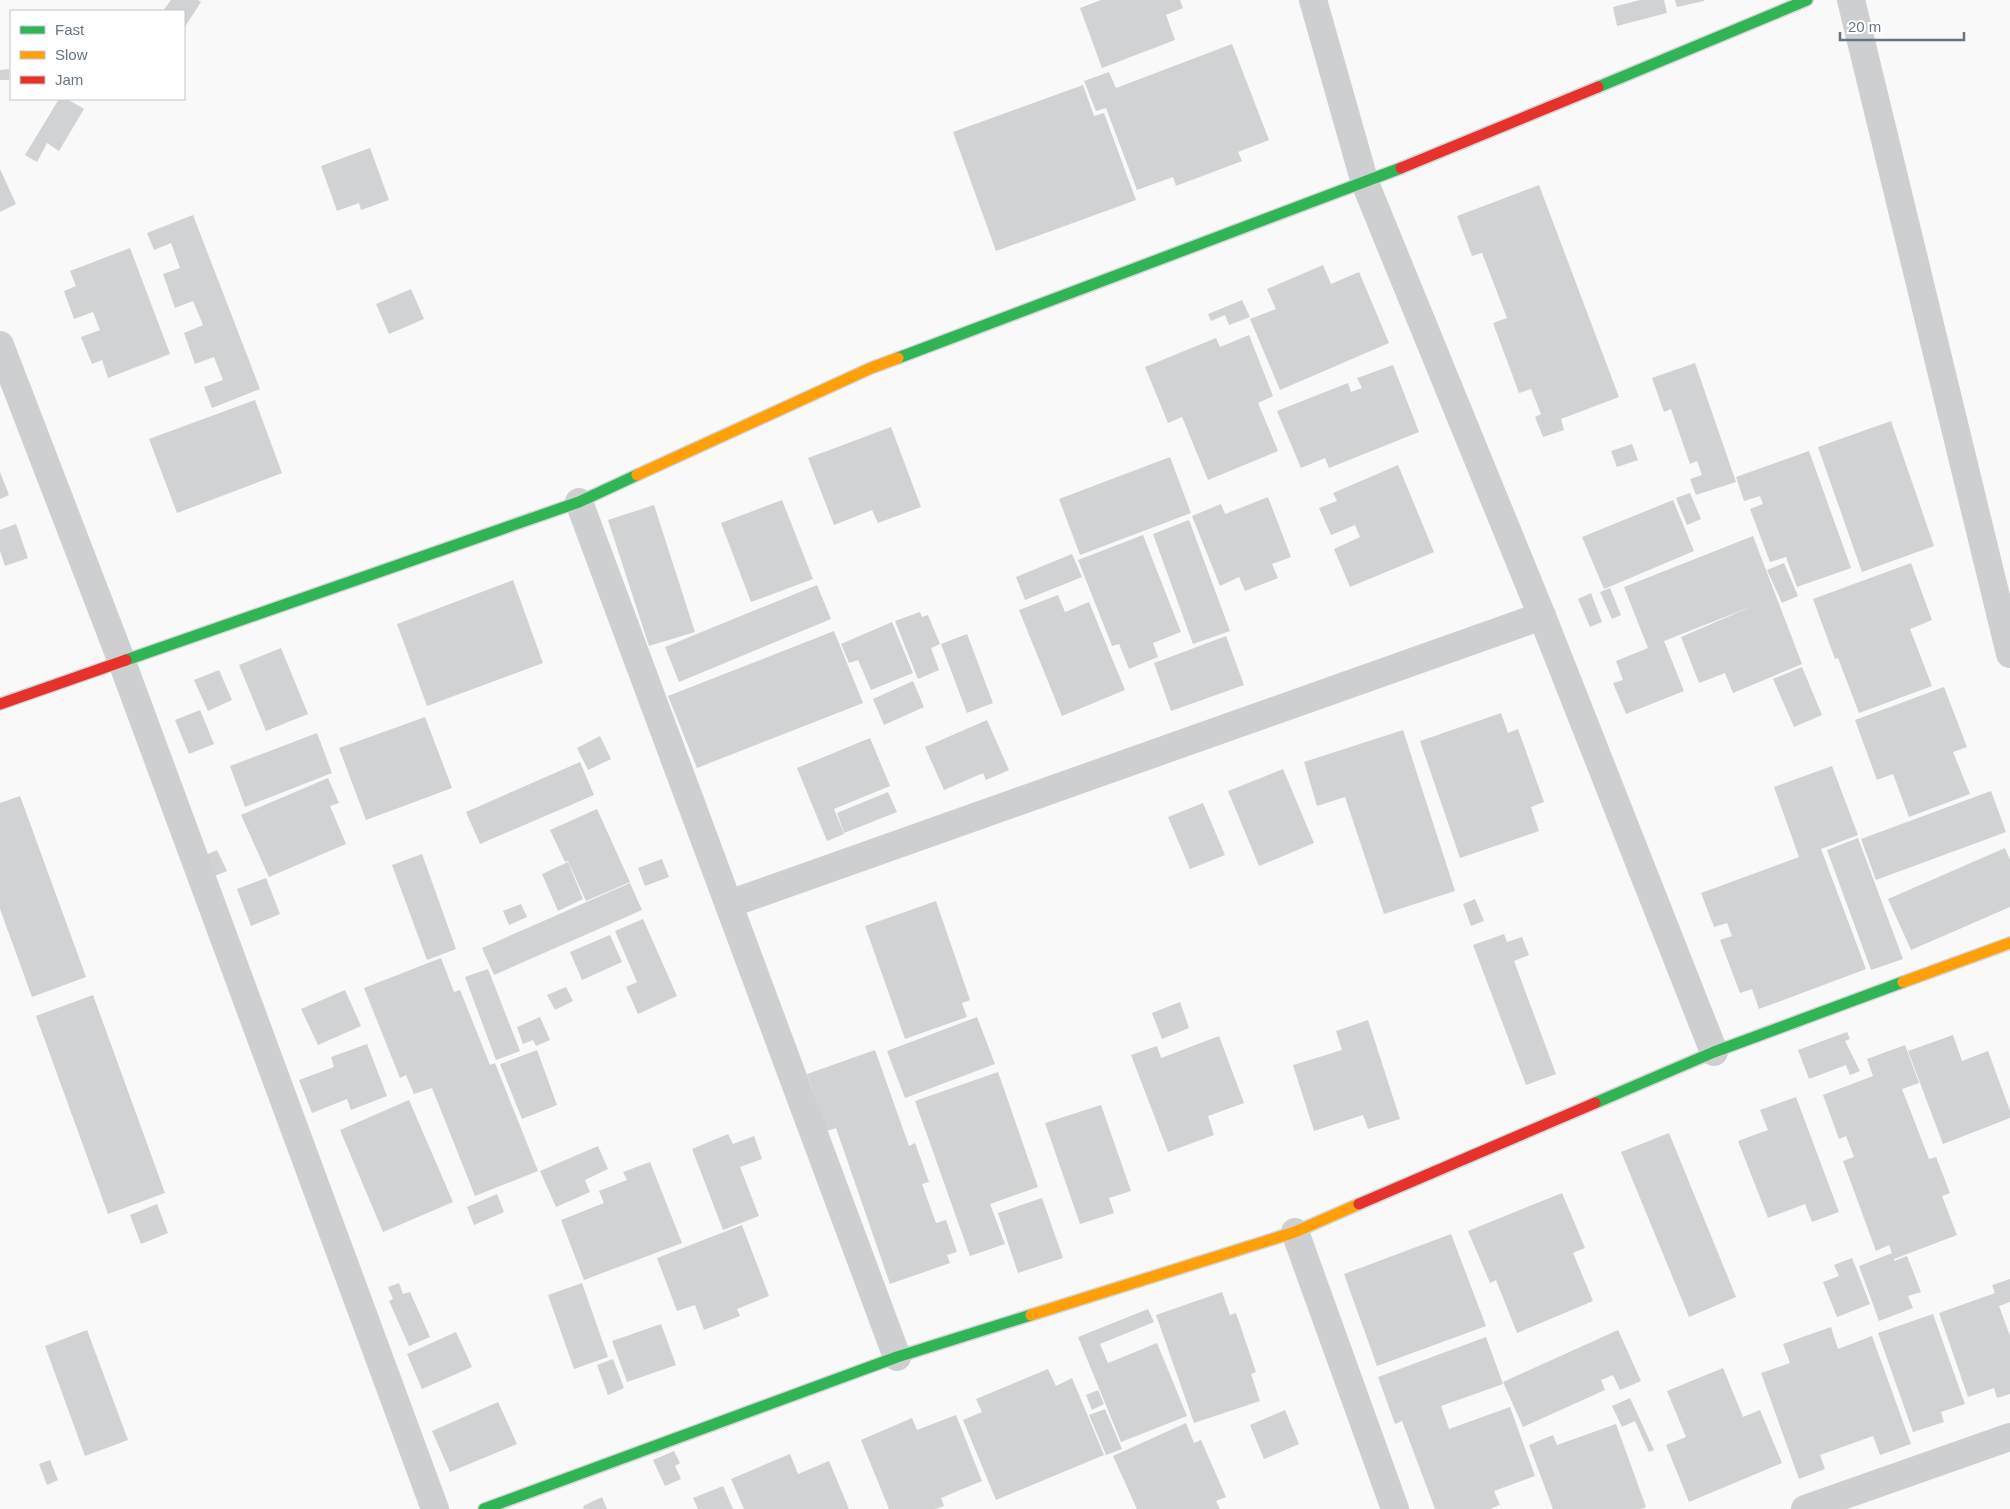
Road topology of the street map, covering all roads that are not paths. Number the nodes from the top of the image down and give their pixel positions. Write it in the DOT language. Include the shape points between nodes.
graph roads {
  1 [pos="1313,0"];
  2 [pos="1807,0"];
  3 [pos="1851,0"];
  4 [pos="1365,183"];
  5 [pos="0,345"];
  6 [pos="579,502"];
  7 [pos="1542,616"];
  8 [pos="2010,654"];
  9 [pos="122,662"];
  10 [pos="0,704"];
  11 [pos="729,904"];
  12 [pos="2010,943"];
  13 [pos="1714,1052"];
  14 [pos="1294,1232"];
  15 [pos="897,1357"];
  16 [pos="2010,1437"];
  17 [pos="435,1509"];
  18 [pos="484,1509"];
  19 [pos="1395,1509"];
  20 [pos="1805,1509"];
  1 -- 4 [label="street"];
  2 -- 4 [label="street"];
  3 -- 8 [label="street"];
  4 -- 6 [label="street" via="871,368"];
  4 -- 7 [label="street"];
  5 -- 9 [label="street"];
  6 -- 9 [label="street"];
  6 -- 11 [label="street"];
  7 -- 11 [label="street"];
  7 -- 13 [label="street"];
  9 -- 10 [label="street"];
  9 -- 17 [label="street"];
  11 -- 15 [label="street"];
  12 -- 13 [label="street"];
  13 -- 14 [label="street"];
  14 -- 15 [label="street"];
  14 -- 19 [label="street"];
  15 -- 18 [label="street"];
  16 -- 20 [label="street"];
}
